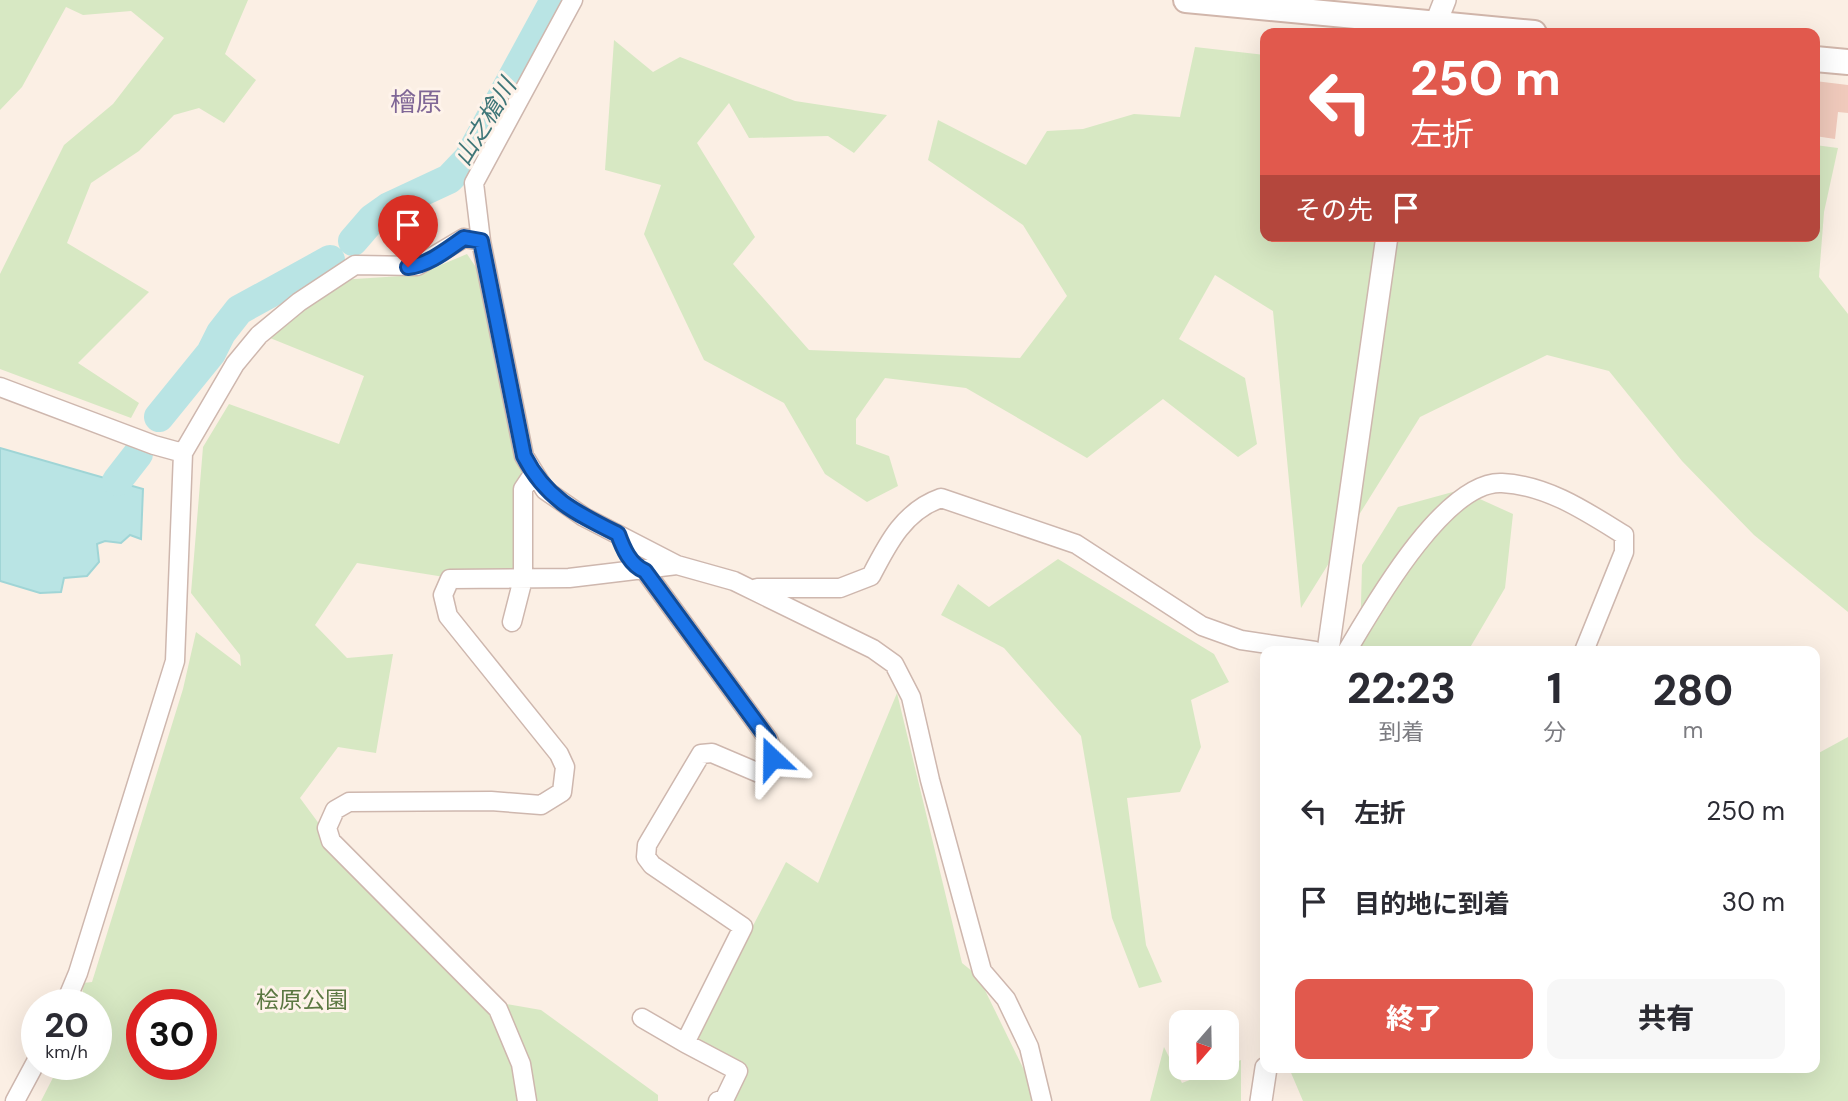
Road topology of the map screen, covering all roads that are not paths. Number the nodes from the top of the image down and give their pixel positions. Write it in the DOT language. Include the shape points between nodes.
graph roads {
  1 [pos="573,0"];
  2 [pos="1186,0"];
  3 [pos="1196,0"];
  4 [pos="1437,18"];
  5 [pos="1502,28"];
  6 [pos="1820,59"];
  7 [pos="1848,62"];
  8 [pos="481,241"];
  9 [pos="1386,242"];
  10 [pos="0,387"];
  11 [pos="183,453"];
  12 [pos="533,474"];
  13 [pos="618,534"];
  14 [pos="677,565"];
  15 [pos="641,569"];
  16 [pos="523,579"];
  17 [pos="750,588"];
  18 [pos="512,622"];
  19 [pos="1281,646"];
  20 [pos="1329,646"];
  21 [pos="1350,646"];
  22 [pos="1586,646"];
  23 [pos="71,989"];
  24 [pos="642,1018"];
  25 [pos="685,1043"];
  26 [pos="1265,1073"];
  27 [pos="26,1080"];
  28 [pos="15,1101"];
  29 [pos="527,1101"];
  30 [pos="718,1101"];
  31 [pos="1042,1101"];
  32 [pos="1261,1101"];
  1 -- 8 [label="street" via="474,183"];
  2 -- 3 [label="main road"];
  3 -- 4 [label="main road"];
  4 -- 5 [label="main road"];
  6 -- 7 [label="main road"];
  8 -- 11 [label="street" via="464,238 417,266 355,265 299,302 259,335 235,364"];
  8 -- 12 [label="street" via="524,456"];
  9 -- 20 [label="street"];
  10 -- 11 [label="street"];
  11 -- 23 [label="street" via="175,661"];
  12 -- 13 [label="street" via="562,504"];
  12 -- 16 [label="street" via="523,489"];
  13 -- 14 [label="street"];
  13 -- 15 [label="street" via="623,549"];
  14 -- 15 [label="street"];
  14 -- 17 [label="street"];
  15 -- 16 [label="street"];
  15 -- 25 [label="street" via="772,749 769,768 759,773 712,753 701,754 647,845 646,857 652,865 743,926"];
  16 -- 18 [label="street"];
  16 -- 29 [label="street" via="450,579 444,606 459,632 559,754 565,767 562,792 541,805 349,802 335,810 327,828 331,841 498,1009 521,1064"];
  17 -- 19 [label="street" via="840,588 871,576 892,536 923,505 941,498 1076,544 1202,626 1241,640"];
  17 -- 31 [label="street" via="894,664 911,697 982,971 1006,999 1029,1047"];
  21 -- 22 [label="street" via="1410,549 1477,489 1499,482 1529,486 1579,506 1624,535 1624,552"];
  24 -- 25 [label="street"];
  25 -- 30 [label="street" via="738,1071 724,1100"];
  26 -- 32 [label="street"];
  27 -- 28 [label="street"];
}
